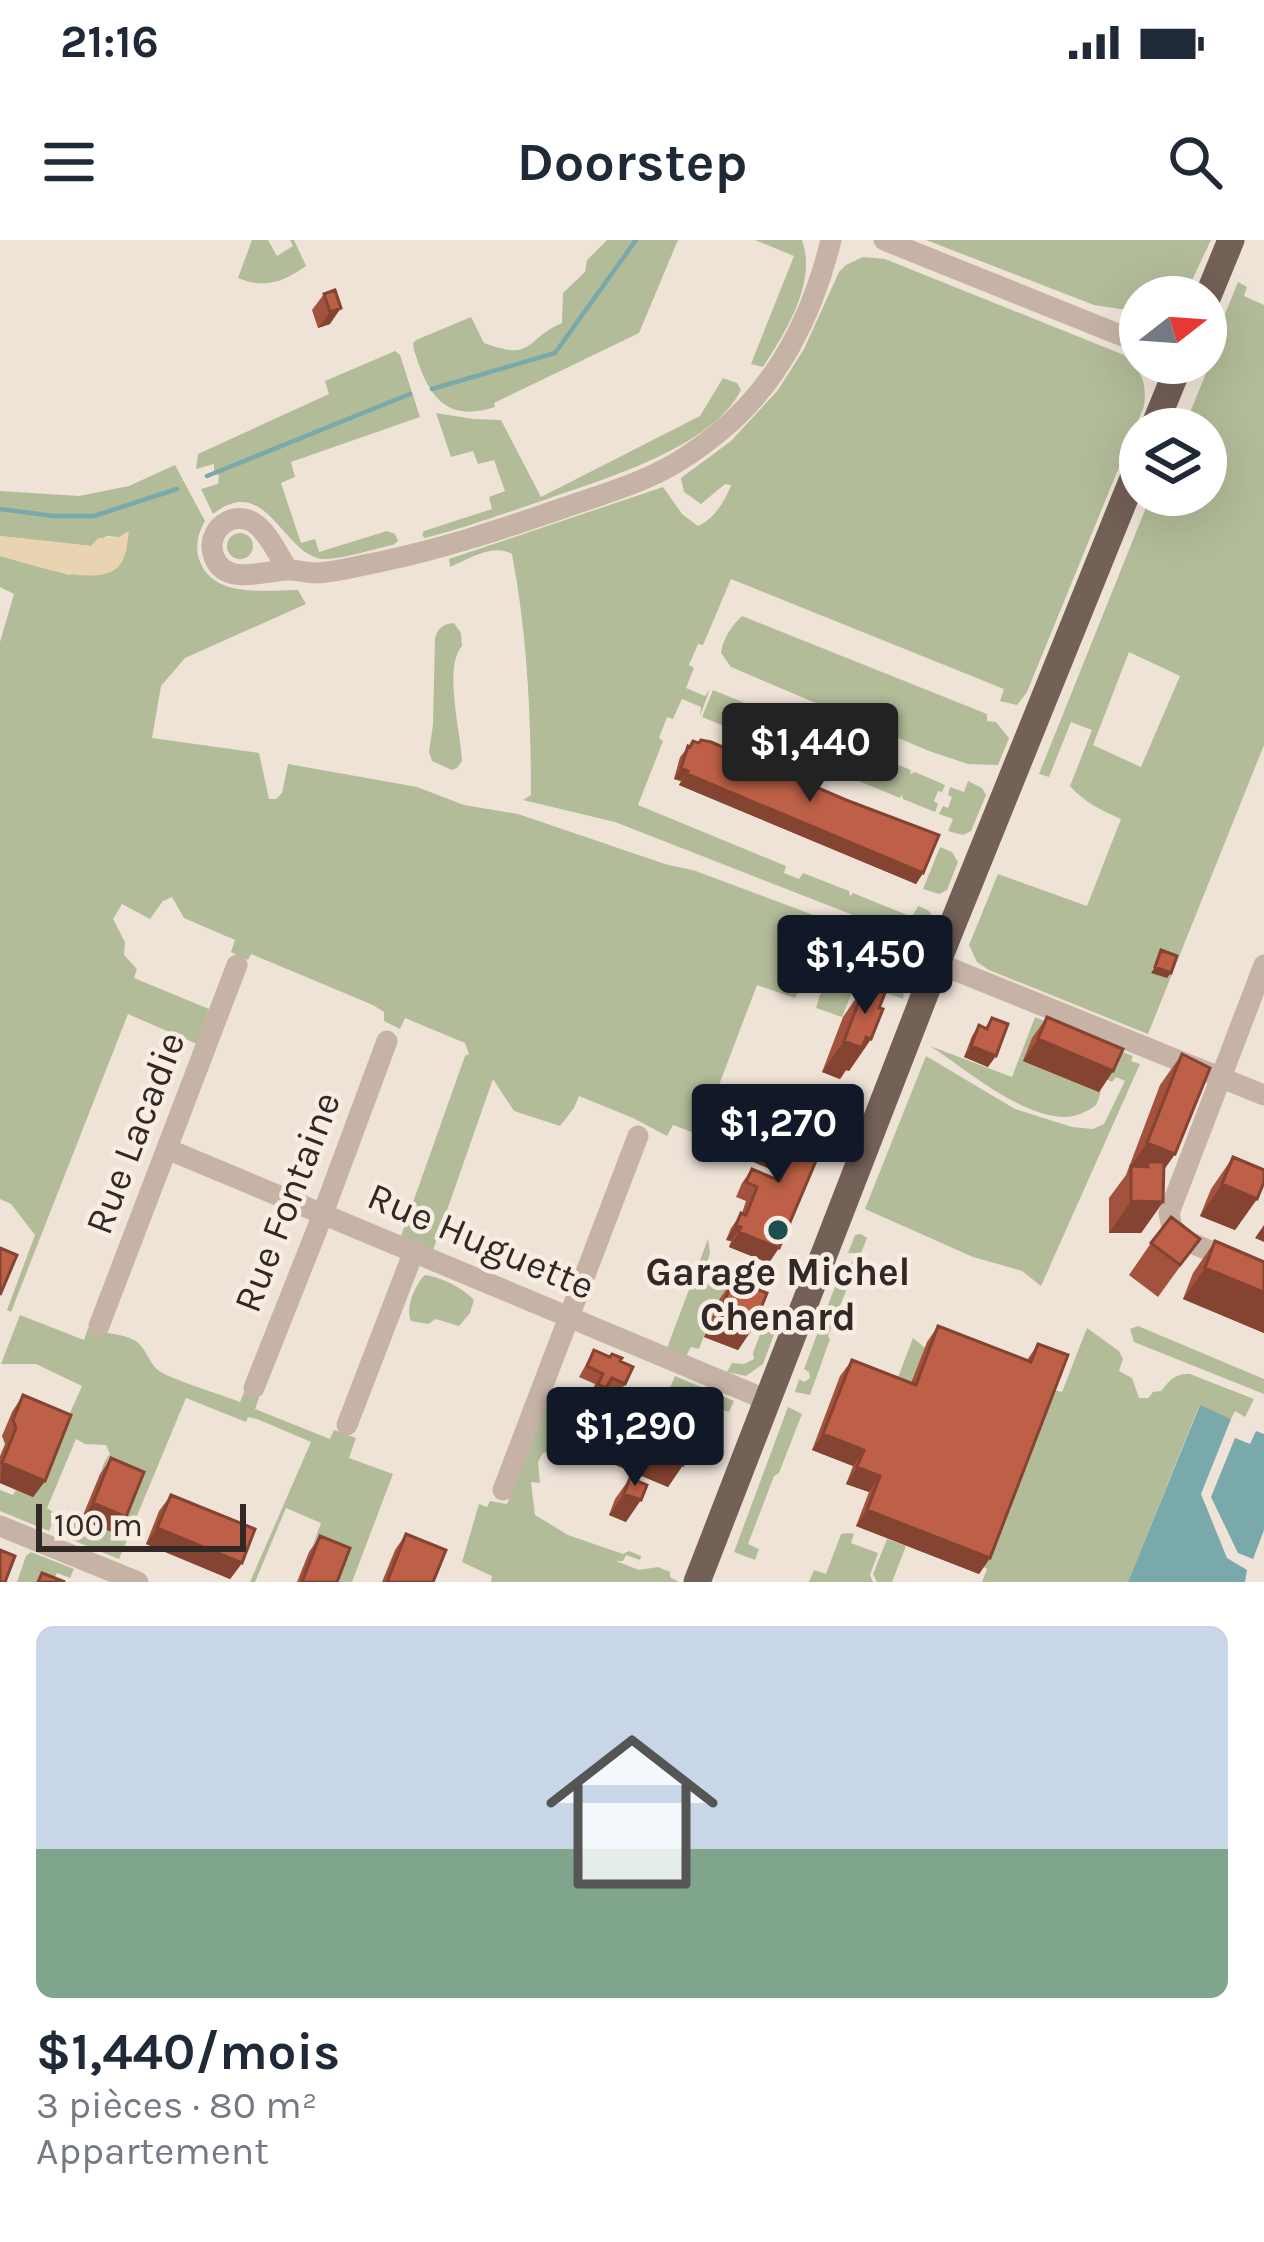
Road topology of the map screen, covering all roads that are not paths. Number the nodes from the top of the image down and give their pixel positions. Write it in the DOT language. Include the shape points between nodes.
graph roads {
  1 [pos="831,240"];
  2 [pos="884,240"];
  3 [pos="1231,240"];
  4 [pos="1216,276"];
  5 [pos="1119,330"];
  6 [pos="1119,513"];
  7 [pos="288,570"];
  8 [pos="937,963"];
  9 [pos="237,964"];
  10 [pos="1264,965"];
  11 [pos="386,1041"];
  12 [pos="1219,1077"];
  13 [pos="1264,1095"];
  14 [pos="638,1136"];
  15 [pos="167,1149"];
  16 [pos="323,1214"];
  17 [pos="414,1251"];
  18 [pos="1264,1273"];
  19 [pos="569,1317"];
  20 [pos="99,1326"];
  21 [pos="254,1388"];
  22 [pos="767,1400"];
  23 [pos="347,1425"];
  24 [pos="503,1490"];
  25 [pos="0,1526"];
  26 [pos="138,1582"];
  27 [pos="697,1582"];
  1 -- 7 [label="street" via="804,320 772,377 738,416 679,461 443,548 331,571"];
  2 -- 5 [label="street"];
  3 -- 4 [label="main road"];
  6 -- 8 [label="main road"];
  8 -- 12 [label="street"];
  8 -- 22 [label="main road"];
  9 -- 15 [label="street, Rue Lacadie"];
  10 -- 12 [label="street"];
  11 -- 16 [label="street, Rue Fontaine"];
  12 -- 13 [label="street"];
  12 -- 18 [label="street" via="1171,1207 1172,1227 1184,1240"];
  14 -- 19 [label="street"];
  15 -- 16 [label="street, Rue Huguette"];
  15 -- 20 [label="street, Rue Lacadie"];
  16 -- 17 [label="street, Rue Huguette"];
  16 -- 21 [label="street, Rue Fontaine"];
  17 -- 19 [label="street, Rue Huguette"];
  17 -- 23 [label="street"];
  19 -- 22 [label="street, Rue Huguette"];
  19 -- 24 [label="street"];
  22 -- 27 [label="main road"];
  25 -- 26 [label="street"];
}
